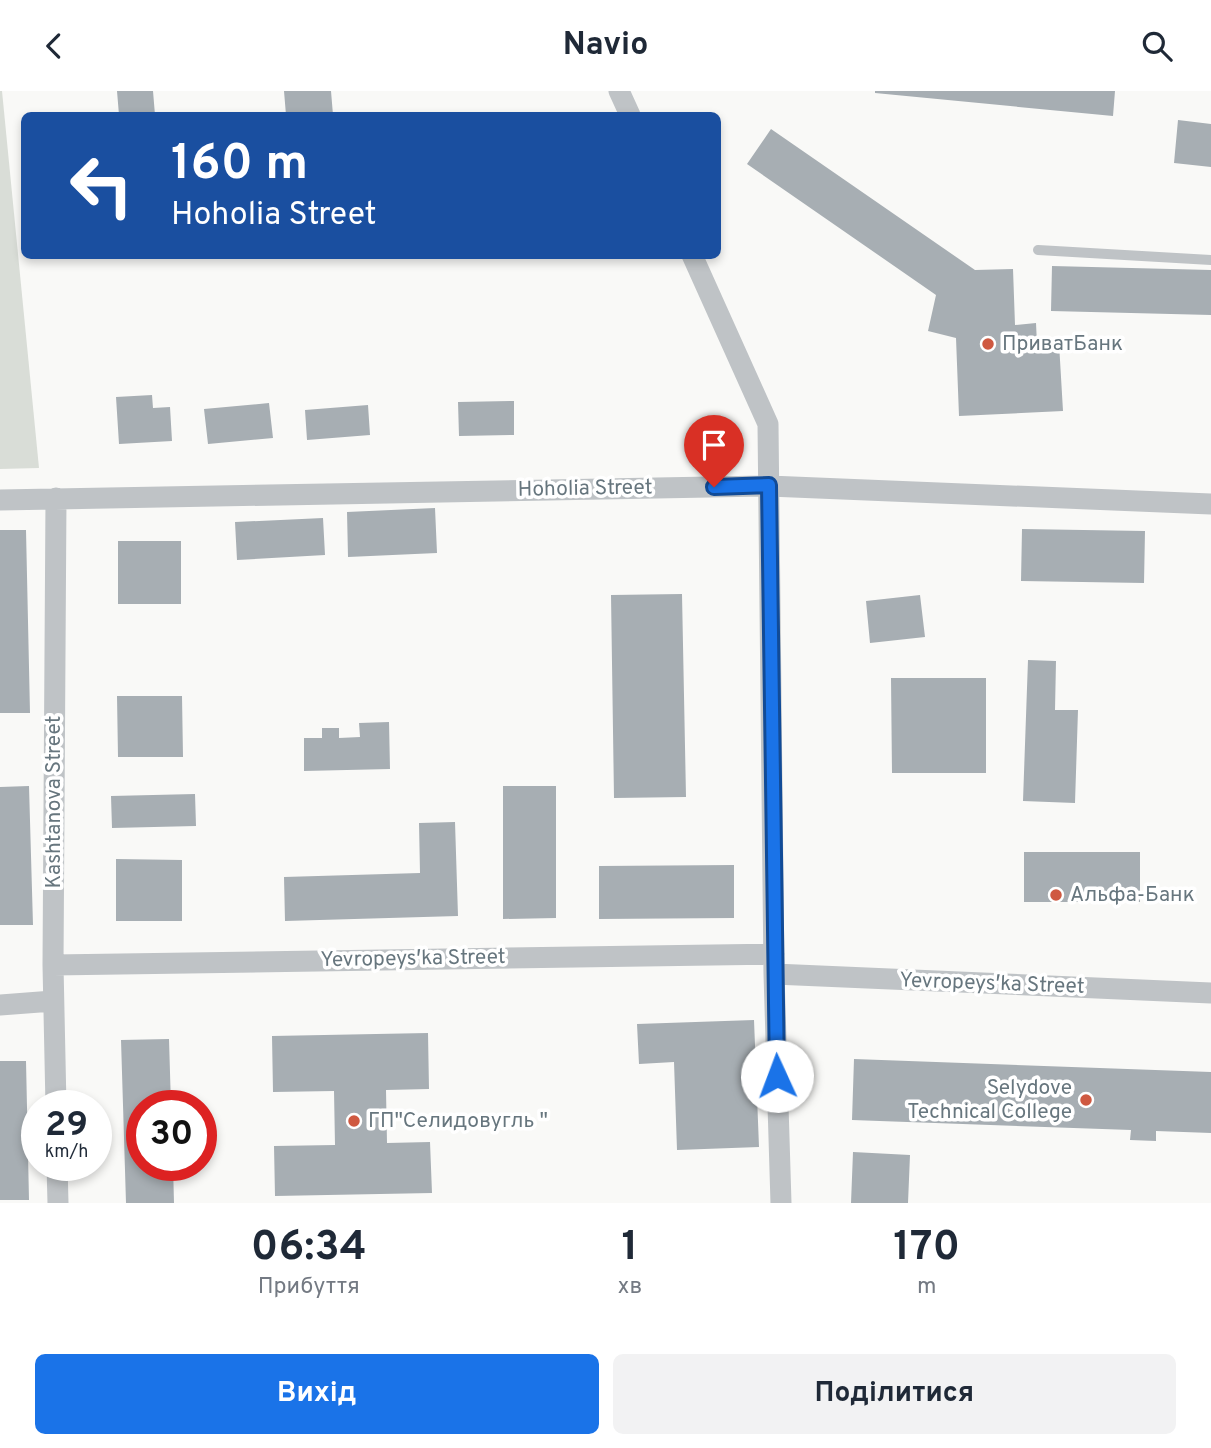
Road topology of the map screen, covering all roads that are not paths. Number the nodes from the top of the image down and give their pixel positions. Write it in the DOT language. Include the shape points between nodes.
graph roads {
  1 [pos="619,91"];
  2 [pos="629,112"];
  3 [pos="1038,250"];
  4 [pos="694,259"];
  5 [pos="1211,260"];
  6 [pos="769,485"];
  7 [pos="56,498"];
  8 [pos="0,500"];
  9 [pos="1211,504"];
  10 [pos="774,964"];
  11 [pos="53,965"];
  12 [pos="1211,993"];
  13 [pos="53,1001"];
  14 [pos="0,1005"];
  15 [pos="56,1090"];
  16 [pos="57,1181"];
  17 [pos="58,1203"];
  18 [pos="780,1203"];
  1 -- 2 [label="street"];
  3 -- 5 [label="lane"];
  4 -- 6 [label="street" via="768,424"];
  6 -- 7 [label="street, Hoholia Street"];
  6 -- 9 [label="street, Hoholia Street"];
  6 -- 10 [label="street"];
  7 -- 8 [label="street, Hoholia Street"];
  7 -- 11 [label="street, Kashtanova Street"];
  10 -- 11 [label="street, Yevropeysʹka Street"];
  10 -- 12 [label="street, Yevropeysʹka Street"];
  10 -- 18 [label="street"];
  11 -- 13 [label="street, Kashtanova Street"];
  13 -- 14 [label="street"];
  13 -- 15 [label="street, Kashtanova Street"];
  16 -- 17 [label="street"];
}
